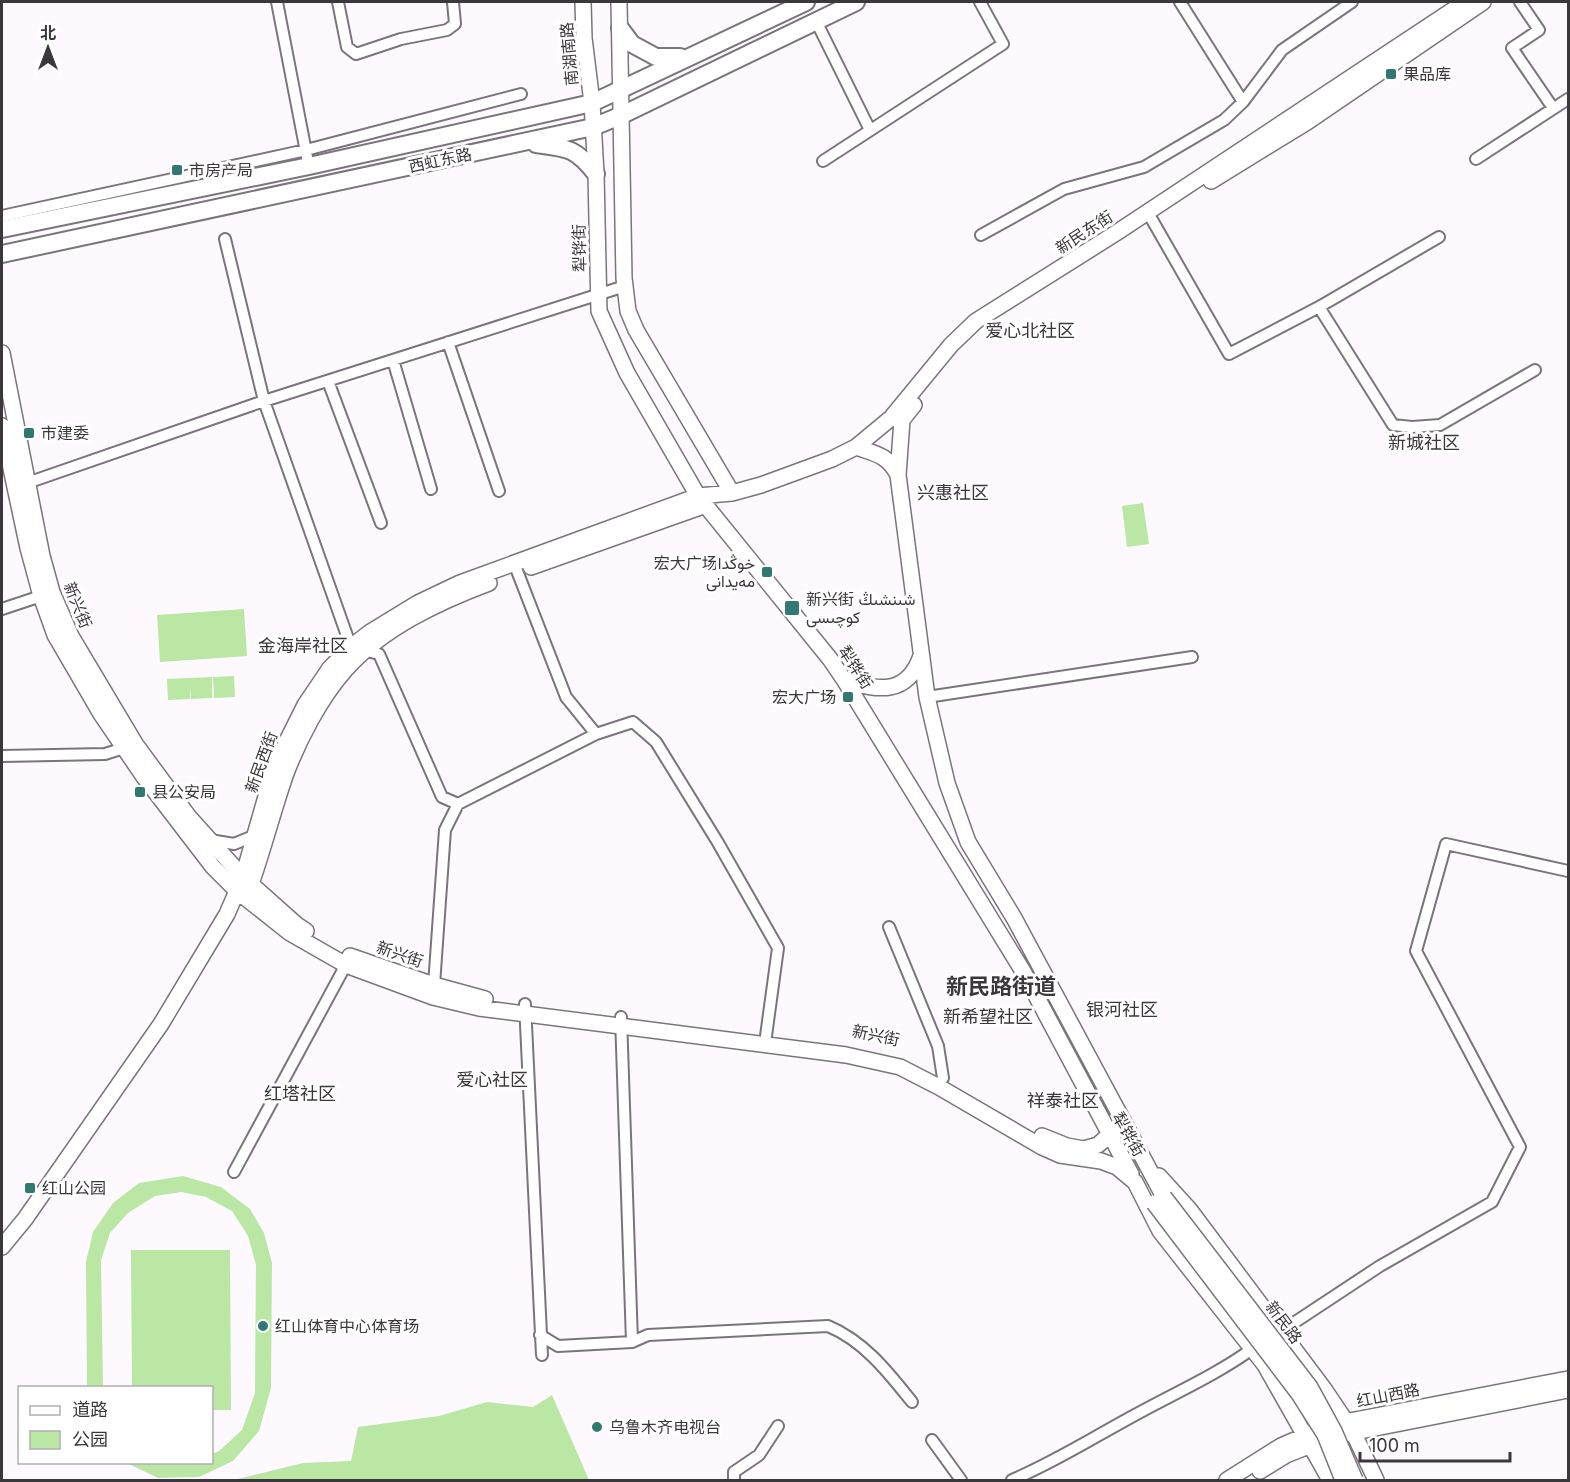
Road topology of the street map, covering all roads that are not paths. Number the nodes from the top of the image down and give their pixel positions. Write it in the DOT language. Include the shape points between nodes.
graph roads {
  1 [pos="277,2"];
  2 [pos="338,2"];
  3 [pos="453,2"];
  4 [pos="583,2"];
  5 [pos="619,2"];
  6 [pos="806,2"];
  7 [pos="856,2"];
  8 [pos="980,2"];
  9 [pos="1180,2"];
  10 [pos="1352,2"];
  11 [pos="1465,2"];
  12 [pos="1484,2"];
  13 [pos="1520,2"];
  14 [pos="816,21"];
  15 [pos="620,28"];
  16 [pos="687,57"];
  17 [pos="622,89"];
  18 [pos="521,94"];
  19 [pos="1569,99"];
  20 [pos="1243,102"];
  21 [pos="592,103"];
  22 [pos="1553,108"];
  23 [pos="622,115"];
  24 [pos="593,127"];
  25 [pos="870,130"];
  26 [pos="520,143"];
  27 [pos="307,158"];
  28 [pos="1476,159"];
  29 [pos="823,160"];
  30 [pos="596,174"];
  31 [pos="1149,215"];
  32 [pos="2,216"];
  33 [pos="2,229"];
  34 [pos="981,235"];
  35 [pos="1439,237"];
  36 [pos="225,239"];
  37 [pos="2,254"];
  38 [pos="625,286"];
  39 [pos="598,294"];
  40 [pos="1319,307"];
  41 [pos="448,342"];
  42 [pos="2,353"];
  43 [pos="393,360"];
  44 [pos="1535,370"];
  45 [pos="328,381"];
  46 [pos="264,402"];
  47 [pos="2,426"];
  48 [pos="856,447"];
  49 [pos="898,475"];
  50 [pos="27,483"];
  51 [pos="431,489"];
  52 [pos="499,491"];
  53 [pos="732,493"];
  54 [pos="702,500"];
  55 [pos="381,523"];
  56 [pos="516,567"];
  57 [pos="41,596"];
  58 [pos="2,609"];
  59 [pos="358,649"];
  60 [pos="921,655"];
  61 [pos="1192,657"];
  62 [pos="845,681"];
  63 [pos="927,697"];
  64 [pos="596,734"];
  65 [pos="124,748"];
  66 [pos="2,756"];
  67 [pos="458,804"];
  68 [pos="256,835"];
  69 [pos="209,840"];
  70 [pos="1569,871"];
  71 [pos="244,887"];
  72 [pos="889,927"];
  73 [pos="348,961"];
  74 [pos="434,985"];
  75 [pos="525,1009"];
  76 [pos="621,1021"];
  77 [pos="766,1036"];
  78 [pos="943,1078"];
  79 [pos="1126,1126"];
  80 [pos="1109,1135"];
  81 [pos="1144,1159"];
  82 [pos="234,1172"];
  83 [pos="1135,1182"];
  84 [pos="1159,1200"];
  85 [pos="2,1247"];
  86 [pos="2,1260"];
  87 [pos="1280,1332"];
  88 [pos="540,1335"];
  89 [pos="632,1342"];
  90 [pos="1252,1349"];
  91 [pos="542,1355"];
  92 [pos="1569,1379"];
  93 [pos="1569,1390"];
  94 [pos="912,1402"];
  95 [pos="778,1426"];
  96 [pos="1349,1426"];
  97 [pos="932,1440"];
  98 [pos="1308,1440"];
  99 [pos="734,1480"];
  100 [pos="961,1480"];
  101 [pos="1012,1480"];
  102 [pos="1227,1480"];
  103 [pos="1245,1480"];
  104 [pos="1330,1480"];
  105 [pos="1343,1480"];
  106 [pos="1356,1480"];
  107 [pos="1376,1480"];
  1 -- 27 [label="street"];
  2 -- 3 [label="street" via="347,47 356,54 401,39 447,30 455,24"];
  4 -- 21 [label="main road, 南湖南路"];
  5 -- 15 [label="main road"];
  6 -- 16 [label="main road, 西虹东路"];
  7 -- 14 [label="main road, 西虹东路"];
  8 -- 25 [label="street" via="1003,44"];
  9 -- 20 [label="street"];
  10 -- 20 [label="street" via="1282,50"];
  11 -- 31 [label="main road, 新民东街"];
  12 -- 31 [label="main road, 新民东街" via="1306,122"];
  13 -- 22 [label="street" via="1539,30 1512,48"];
  14 -- 23 [label="main road, 西虹东路"];
  14 -- 25 [label="street"];
  15 -- 16 [label="main road" via="632,44 656,57"];
  15 -- 17 [label="main road"];
  16 -- 17 [label="main road, 西虹东路"];
  17 -- 21 [label="main road, 西虹东路"];
  17 -- 23 [label="main road"];
  18 -- 27 [label="street"];
  19 -- 22 [label="street"];
  20 -- 34 [label="street" via="1224,120 1144,167 1064,189"];
  21 -- 24 [label="main road, 犁铧街"];
  21 -- 27 [label="main road, 西虹东路"];
  22 -- 28 [label="street"];
  23 -- 24 [label="main road, 西虹东路"];
  23 -- 38 [label="main road"];
  24 -- 26 [label="main road, 西虹东路"];
  24 -- 30 [label="main road, 犁铧街"];
  25 -- 29 [label="street"];
  26 -- 30 [label="main road" via="561,147 579,154"];
  26 -- 37 [label="main road, 西虹东路"];
  27 -- 32 [label="street"];
  27 -- 33 [label="main road, 西虹东路"];
  30 -- 39 [label="main road, 犁铧街"];
  31 -- 40 [label="street" via="1229,354"];
  31 -- 48 [label="main road, 新民东街" via="976,321 891,418"];
  31 -- 49 [label="main road, 新民东街" via="1006,310 958,353 902,420"];
  35 -- 40 [label="street"];
  36 -- 46 [label="street"];
  38 -- 39 [label="street"];
  38 -- 53 [label="main road" via="628,311 636,330"];
  39 -- 41 [label="street"];
  39 -- 54 [label="main road, 犁铧街" via="599,311 627,373"];
  40 -- 44 [label="street" via="1393,425 1440,425"];
  41 -- 43 [label="street"];
  41 -- 52 [label="street"];
  42 -- 50 [label="main road, 新兴街"];
  43 -- 45 [label="street"];
  43 -- 51 [label="street"];
  45 -- 46 [label="street"];
  45 -- 55 [label="street"];
  46 -- 50 [label="street"];
  46 -- 59 [label="street"];
  47 -- 57 [label="main road, 新兴街"];
  48 -- 49 [label="main road" via="892,463"];
  48 -- 53 [label="main road, 新民东街"];
  49 -- 60 [label="main road, 犁铧街"];
  50 -- 69 [label="main road, 新兴街" via="50,583 71,636 136,745"];
  53 -- 54 [label="main road, 新民西街"];
  54 -- 56 [label="main road, 新民西街"];
  54 -- 62 [label="main road, 犁铧街"];
  56 -- 59 [label="main road, 新民西街" via="460,583 418,603"];
  56 -- 64 [label="street" via="566,697"];
  57 -- 58 [label="street"];
  57 -- 65 [label="main road, 新兴街" via="55,635"];
  59 -- 67 [label="street" via="379,654 442,797"];
  59 -- 68 [label="main road, 新民西街" via="330,668 305,705 273,772"];
  59 -- 71 [label="main road, 新民西街" via="296,750"];
  60 -- 62 [label="main road" via="912,676 894,686 867,687"];
  60 -- 63 [label="main road, 犁铧街"];
  61 -- 63 [label="street"];
  62 -- 80 [label="main road, 犁铧街" via="1024,973"];
  63 -- 79 [label="main road, 犁铧街" via="947,783 968,842 1014,918"];
  64 -- 67 [label="street"];
  64 -- 77 [label="street" via="633,722 656,742 778,948"];
  65 -- 66 [label="street" via="105,754"];
  65 -- 71 [label="main road, 新兴街" via="213,867"];
  67 -- 74 [label="street" via="445,831"];
  68 -- 69 [label="street" via="234,844"];
  68 -- 71 [label="main road, 新民西街"];
  69 -- 71 [label="main road, 新兴街"];
  70 -- 87 [label="street" via="1446,844 1416,951 1520,1147 1492,1202 1380,1266"];
  71 -- 73 [label="main road, 新兴街"];
  71 -- 85 [label="main road, 新民西街" via="161,1024"];
  71 -- 86 [label="main road, 新民西街" via="236,919 161,1040"];
  72 -- 78 [label="street" via="938,1046"];
  73 -- 74 [label="main road, 新兴街"];
  73 -- 75 [label="main road, 新兴街" via="433,997 479,1008"];
  73 -- 82 [label="street"];
  74 -- 75 [label="main road, 新兴街"];
  75 -- 76 [label="main road, 新兴街"];
  75 -- 88 [label="street"];
  76 -- 77 [label="main road, 新兴街"];
  76 -- 83 [label="main road, 新兴街" via="846,1055 900,1067 1042,1147 1059,1155 1118,1167"];
  76 -- 89 [label="street"];
  77 -- 78 [label="main road, 新兴街" via="901,1058"];
  78 -- 80 [label="main road, 新兴街" via="1067,1146 1084,1149 1098,1145"];
  79 -- 80 [label="main road, 新兴街"];
  79 -- 81 [label="main road, 犁铧街"];
  80 -- 83 [label="main road, 犁铧街"];
  81 -- 84 [label="main road, 犁铧街"];
  81 -- 87 [label="main road" via="1190,1209"];
  83 -- 84 [label="main road, 犁铧街"];
  83 -- 90 [label="main road" via="1160,1231"];
  84 -- 105 [label="main road, 新民路, bridge" via="1299,1394 1325,1435"];
  84 -- 106 [label="main road, 新民路, bridge" via="1310,1387"];
  87 -- 96 [label="main road"];
  88 -- 89 [label="street" via="558,1346"];
  88 -- 91 [label="street"];
  89 -- 94 [label="street" via="648,1335 828,1326 847,1334 877,1361"];
  90 -- 98 [label="main road" via="1266,1365"];
  90 -- 101 [label="street" via="1232,1364 1036,1471"];
  92 -- 96 [label="main road, 红山西路"];
  93 -- 96 [label="main road, 红山西路"];
  95 -- 99 [label="street" via="759,1455 734,1472"];
  96 -- 98 [label="main road, 红山西路"];
  96 -- 107 [label="main road"];
  97 -- 100 [label="street"];
  98 -- 102 [label="main road, 红山西路" via="1281,1446"];
  98 -- 103 [label="main road, 红山西路"];
  98 -- 104 [label="main road"];
}
